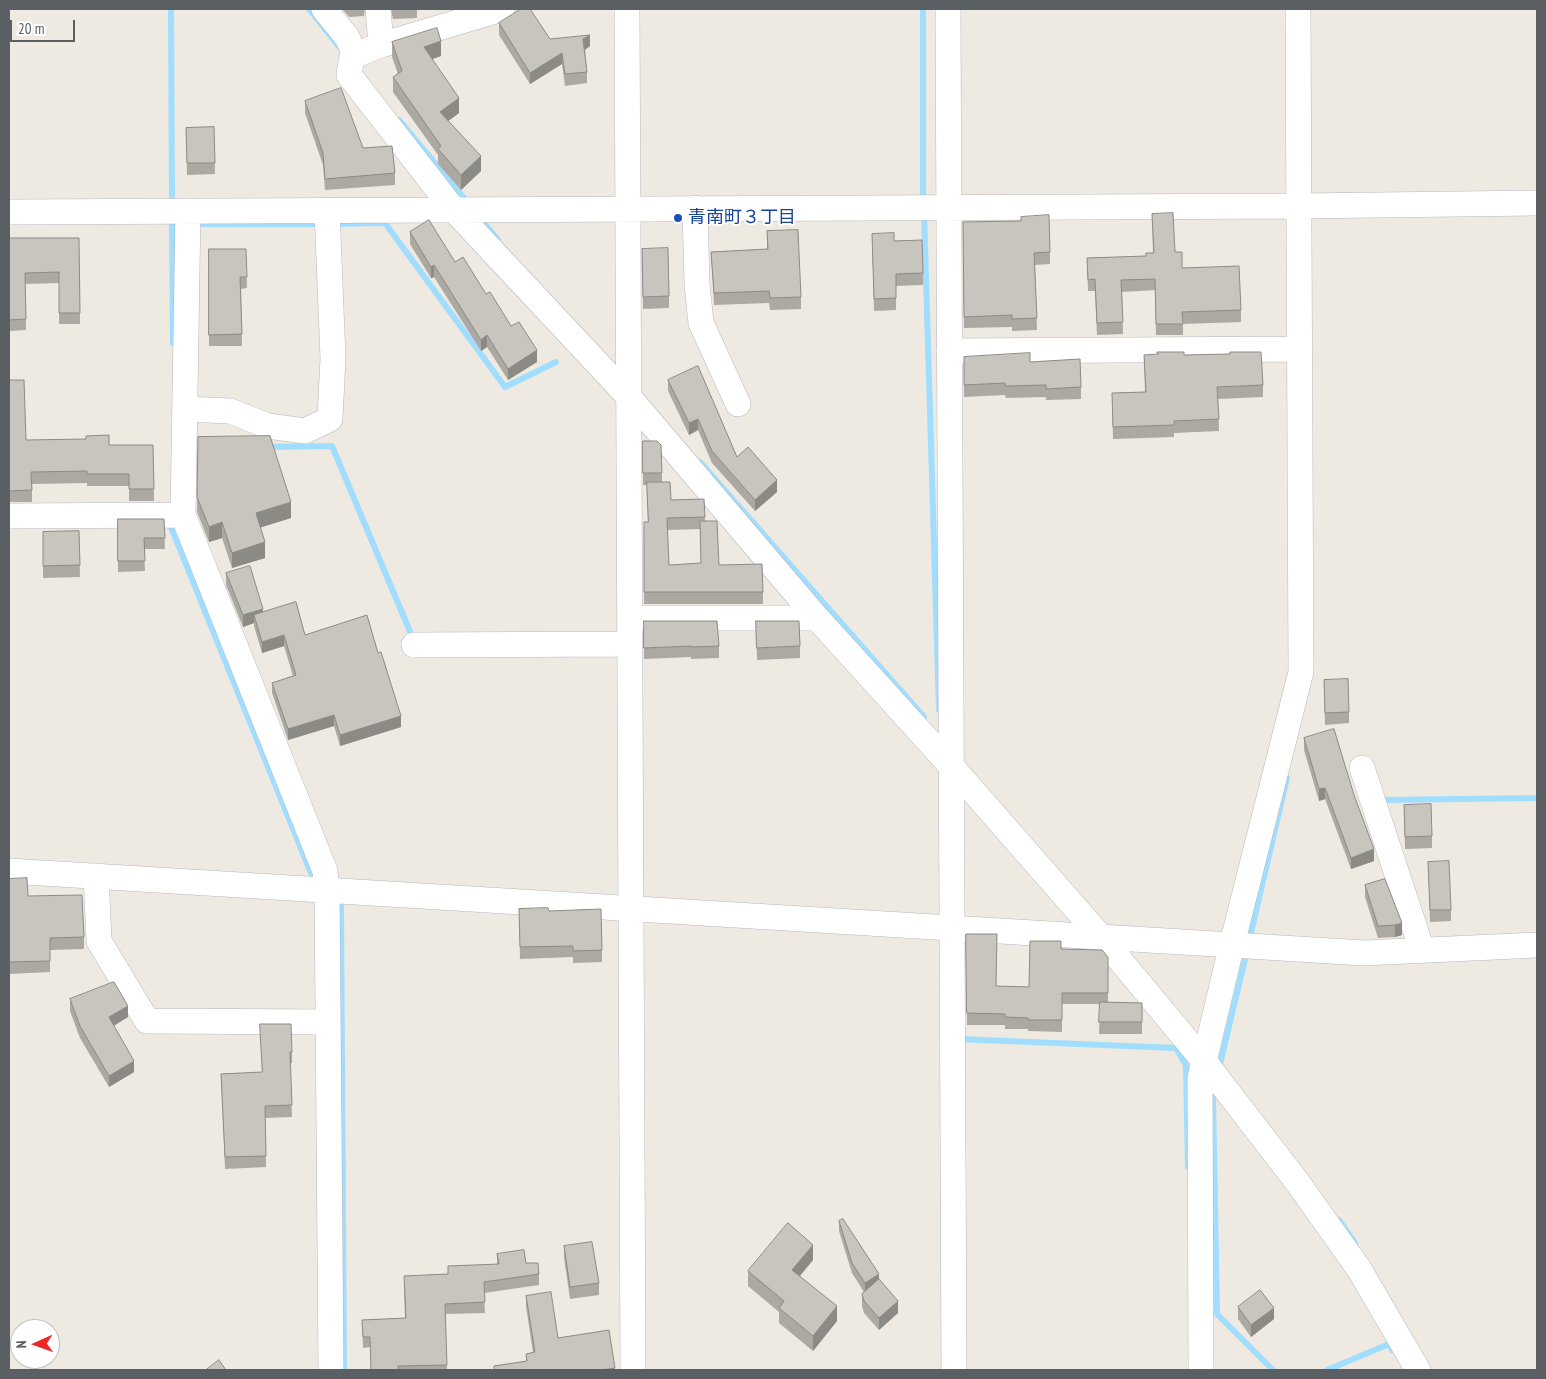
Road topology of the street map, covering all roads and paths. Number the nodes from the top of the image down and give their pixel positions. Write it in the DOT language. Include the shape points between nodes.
graph roads {
  1 [pos="324,9"];
  2 [pos="378,9"];
  3 [pos="502,9"];
  4 [pos="627,9"];
  5 [pos="948,9"];
  6 [pos="1298,9"];
  7 [pos="381,45"];
  8 [pos="353,56"];
  9 [pos="1537,203"];
  10 [pos="1300,206"];
  11 [pos="948,207"];
  12 [pos="628,208"];
  13 [pos="695,208"];
  14 [pos="327,210"];
  15 [pos="454,210"];
  16 [pos="188,211"];
  17 [pos="9,212"];
  18 [pos="1300,349"];
  19 [pos="949,350"];
  20 [pos="629,397"];
  21 [pos="738,404"];
  22 [pos="185,410"];
  23 [pos="184,515"];
  24 [pos="9,516"];
  25 [pos="630,618"];
  26 [pos="817,618"];
  27 [pos="630,644"];
  28 [pos="414,645"];
  29 [pos="952,767"];
  30 [pos="1362,768"];
  31 [pos="9,871"];
  32 [pos="96,876"];
  33 [pos="327,890"];
  34 [pos="631,909"];
  35 [pos="953,928"];
  36 [pos="1100,936"];
  37 [pos="1232,944"];
  38 [pos="1537,945"];
  39 [pos="1422,950"];
  40 [pos="328,1022"];
  41 [pos="1204,1061"];
  42 [pos="331,1370"];
  43 [pos="633,1370"];
  44 [pos="954,1370"];
  45 [pos="1201,1370"];
  46 [pos="1418,1370"];
  1 -- 8 [label="street" via="347,37"];
  2 -- 7 [label="street"];
  3 -- 7 [label="street"];
  4 -- 12 [label="street"];
  5 -- 11 [label="street"];
  6 -- 10 [label="street"];
  7 -- 8 [label="street"];
  8 -- 15 [label="street" via="349,75"];
  9 -- 10 [label="street"];
  10 -- 11 [label="street"];
  10 -- 18 [label="street"];
  11 -- 13 [label="street"];
  11 -- 19 [label="street"];
  12 -- 13 [label="street"];
  12 -- 15 [label="street"];
  12 -- 20 [label="street"];
  13 -- 21 [label="street" via="697,284 702,322"];
  14 -- 15 [label="street"];
  14 -- 16 [label="street"];
  14 -- 22 [label="street" via="333,358 330,419 305,431 268,426 230,411"];
  15 -- 20 [label="street"];
  16 -- 17 [label="street"];
  16 -- 22 [label="street"];
  18 -- 19 [label="street"];
  18 -- 37 [label="street" via="1301,672"];
  19 -- 29 [label="street"];
  20 -- 25 [label="street"];
  20 -- 26 [label="street"];
  22 -- 23 [label="street"];
  23 -- 24 [label="street"];
  23 -- 33 [label="street" via="325,871"];
  25 -- 26 [label="street"];
  25 -- 27 [label="street"];
  26 -- 29 [label="street"];
  27 -- 28 [label="street"];
  27 -- 34 [label="street"];
  29 -- 35 [label="street"];
  29 -- 36 [label="street"];
  30 -- 39 [label="street"];
  31 -- 32 [label="street"];
  32 -- 33 [label="street"];
  32 -- 40 [label="street" via="99,942 147,1021"];
  33 -- 34 [label="street"];
  33 -- 40 [label="street"];
  34 -- 35 [label="street"];
  34 -- 43 [label="street"];
  35 -- 36 [label="street"];
  35 -- 44 [label="street"];
  36 -- 37 [label="street"];
  36 -- 41 [label="street"];
  37 -- 39 [label="street" via="1364,953"];
  37 -- 41 [label="street"];
  38 -- 39 [label="street"];
  40 -- 42 [label="street"];
  41 -- 45 [label="street" via="1200,1078"];
  41 -- 46 [label="street" via="1359,1269"];
}
